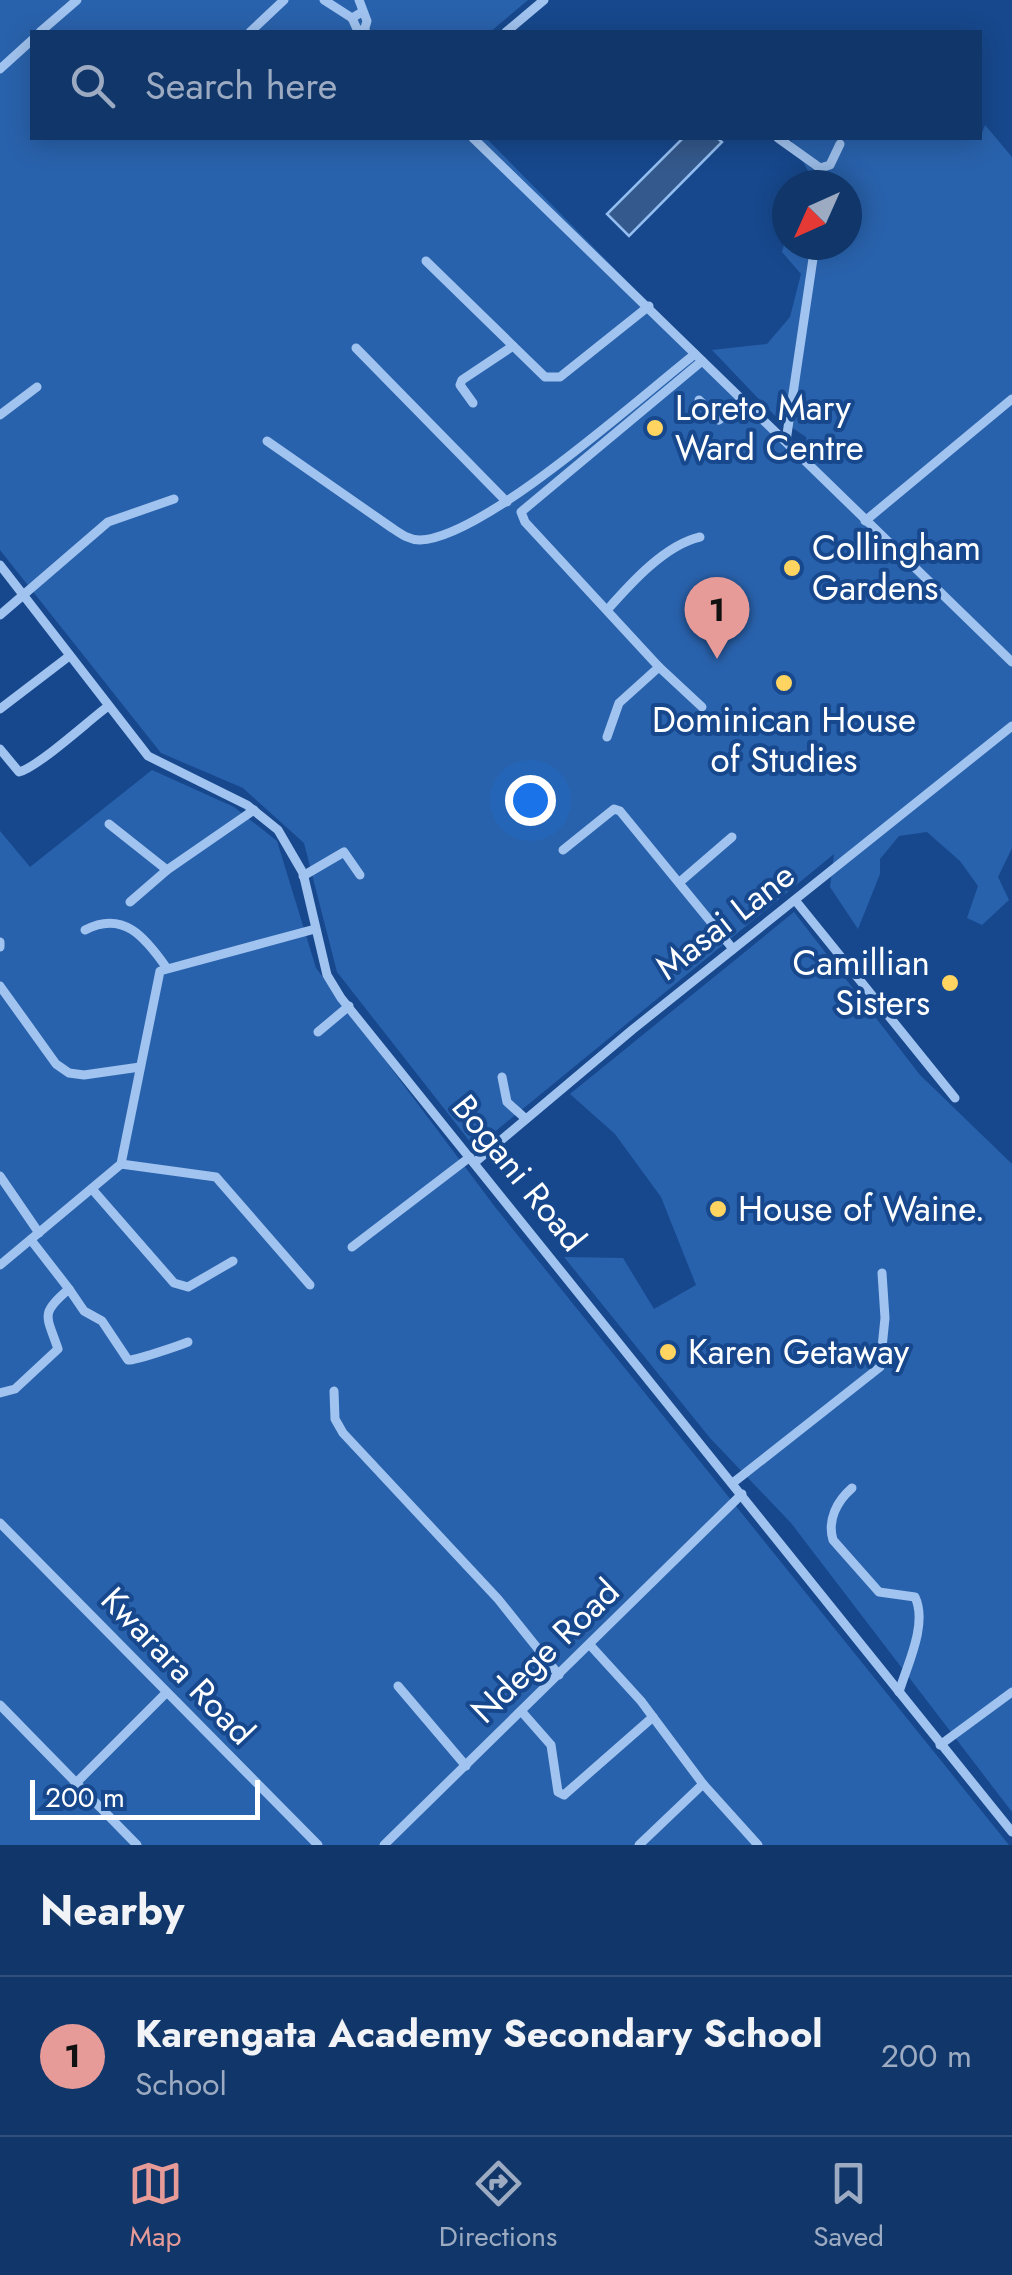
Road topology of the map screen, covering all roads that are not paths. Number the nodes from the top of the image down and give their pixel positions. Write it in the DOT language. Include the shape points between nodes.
graph roads {
  1 [pos="77,0"];
  2 [pos="284,0"];
  3 [pos="324,0"];
  4 [pos="359,0"];
  5 [pos="544,0"];
  6 [pos="362,12"];
  7 [pos="352,18"];
  8 [pos="42,30"];
  9 [pos="252,30"];
  10 [pos="357,30"];
  11 [pos="366,30"];
  12 [pos="508,30"];
  13 [pos="30,42"];
  14 [pos="0,69"];
  15 [pos="475,140"];
  16 [pos="781,140"];
  17 [pos="840,144"];
  18 [pos="813,260"];
  19 [pos="426,261"];
  20 [pos="649,306"];
  21 [pos="513,346"];
  22 [pos="356,348"];
  23 [pos="699,358"];
  24 [pos="37,387"];
  25 [pos="1012,398"];
  26 [pos="699,400"];
  27 [pos="743,401"];
  28 [pos="473,403"];
  29 [pos="0,414"];
  30 [pos="267,441"];
  31 [pos="786,441"];
  32 [pos="174,500"];
  33 [pos="507,502"];
  34 [pos="865,520"];
  35 [pos="700,537"];
  36 [pos="0,565"];
  37 [pos="24,595"];
  38 [pos="608,610"];
  39 [pos="0,614"];
  40 [pos="68,657"];
  41 [pos="1012,662"];
  42 [pos="659,667"];
  43 [pos="108,707"];
  44 [pos="702,707"];
  45 [pos="0,709"];
  46 [pos="1012,726"];
  47 [pos="607,737"];
  48 [pos="0,749"];
  49 [pos="254,810"];
  50 [pos="109,824"];
  51 [pos="732,837"];
  52 [pos="564,850"];
  53 [pos="167,870"];
  54 [pos="360,875"];
  55 [pos="303,876"];
  56 [pos="681,880"];
  57 [pos="795,900"];
  58 [pos="130,902"];
  59 [pos="314,928"];
  60 [pos="85,930"];
  61 [pos="733,949"];
  62 [pos="166,967"];
  63 [pos="0,986"];
  64 [pos="348,1006"];
  65 [pos="318,1032"];
  66 [pos="140,1067"];
  67 [pos="502,1077"];
  68 [pos="955,1098"];
  69 [pos="526,1119"];
  70 [pos="472,1160"];
  71 [pos="120,1164"];
  72 [pos="0,1176"];
  73 [pos="92,1189"];
  74 [pos="35,1236"];
  75 [pos="352,1247"];
  76 [pos="233,1261"];
  77 [pos="0,1265"];
  78 [pos="882,1274"];
  79 [pos="310,1285"];
  80 [pos="68,1289"];
  81 [pos="188,1342"];
  82 [pos="334,1390"];
  83 [pos="0,1393"];
  84 [pos="734,1482"];
  85 [pos="852,1488"];
  86 [pos="742,1494"];
  87 [pos="0,1523"];
  88 [pos="590,1645"];
  89 [pos="559,1676"];
  90 [pos="398,1686"];
  91 [pos="899,1692"];
  92 [pos="1012,1692"];
  93 [pos="166,1693"];
  94 [pos="0,1705"];
  95 [pos="522,1712"];
  96 [pos="653,1717"];
  97 [pos="940,1745"];
  98 [pos="466,1766"];
  99 [pos="75,1784"];
  100 [pos="703,1784"];
  101 [pos="1012,1832"];
  102 [pos="393,1836"];
  103 [pos="137,1845"];
  104 [pos="318,1845"];
  105 [pos="384,1845"];
  106 [pos="403,1845"];
  107 [pos="639,1845"];
  108 [pos="758,1845"];
  1 -- 8 [label="street"];
  2 -- 9 [label="street"];
  3 -- 7 [label="street"];
  4 -- 6 [label="street"];
  5 -- 12 [label="street"];
  6 -- 7 [label="street"];
  6 -- 11 [label="street"];
  7 -- 10 [label="street"];
  13 -- 14 [label="street"];
  15 -- 20 [label="street"];
  16 -- 17 [label="street" via="820,168 830,165"];
  18 -- 31 [label="street"];
  19 -- 21 [label="street"];
  20 -- 21 [label="street" via="560,377 545,377"];
  20 -- 23 [label="street"];
  21 -- 28 [label="street" via="462,380"];
  22 -- 33 [label="street"];
  23 -- 27 [label="street"];
  23 -- 33 [label="street"];
  23 -- 38 [label="street" via="521,512"];
  24 -- 29 [label="street"];
  25 -- 34 [label="street"];
  26 -- 27 [label="street" via="719,420"];
  27 -- 31 [label="street"];
  30 -- 33 [label="street" via="409,538 432,537"];
  31 -- 34 [label="street"];
  32 -- 37 [label="street" via="108,522"];
  34 -- 41 [label="street"];
  35 -- 38 [label="street" via="631,583"];
  36 -- 37 [label="street, Bogani Road"];
  37 -- 39 [label="street"];
  37 -- 40 [label="street, Bogani Road"];
  38 -- 42 [label="street"];
  40 -- 43 [label="street, Bogani Road"];
  40 -- 45 [label="street"];
  42 -- 44 [label="street"];
  42 -- 47 [label="street" via="619,703"];
  43 -- 48 [label="street" via="32,768 19,772"];
  43 -- 49 [label="street, Bogani Road" via="158,763"];
  46 -- 57 [label="street, Masai Lane"];
  49 -- 53 [label="street"];
  49 -- 55 [label="street, Bogani Road" via="287,842"];
  50 -- 53 [label="street"];
  51 -- 56 [label="street"];
  52 -- 56 [label="street" via="617,810"];
  53 -- 58 [label="street"];
  54 -- 55 [label="street" via="344,852"];
  55 -- 59 [label="street, Bogani Road"];
  56 -- 61 [label="street"];
  57 -- 61 [label="street, Masai Lane"];
  57 -- 68 [label="street"];
  59 -- 62 [label="street"];
  59 -- 64 [label="street, Bogani Road" via="328,974"];
  60 -- 62 [label="street" via="114,920 146,942"];
  61 -- 69 [label="street, Masai Lane"];
  62 -- 66 [label="street" via="155,977"];
  63 -- 66 [label="street" via="69,1073"];
  64 -- 65 [label="street"];
  64 -- 70 [label="street, Bogani Road"];
  66 -- 71 [label="street"];
  67 -- 69 [label="street" via="507,1102"];
  69 -- 70 [label="street, Masai Lane"];
  70 -- 75 [label="street, Masai Lane"];
  70 -- 84 [label="street, Bogani Road"];
  71 -- 73 [label="street"];
  71 -- 79 [label="street" via="216,1177"];
  72 -- 74 [label="street"];
  73 -- 74 [label="street"];
  73 -- 76 [label="street" via="174,1283 188,1287"];
  74 -- 77 [label="street"];
  74 -- 80 [label="street"];
  78 -- 84 [label="street" via="880,1367"];
  80 -- 81 [label="street" via="102,1321 128,1360"];
  80 -- 83 [label="street" via="48,1308 56,1352 15,1390"];
  82 -- 89 [label="street" via="343,1433 498,1599"];
  84 -- 86 [label="street, Bogani Road"];
  85 -- 91 [label="street" via="836,1509 834,1540 879,1592 916,1597 919,1604"];
  86 -- 88 [label="street, Ndege Road"];
  86 -- 91 [label="street, Bogani Road"];
  87 -- 93 [label="street, Kwarara Road"];
  88 -- 89 [label="street, Ndege Road"];
  88 -- 96 [label="street"];
  89 -- 95 [label="street, Ndege Road"];
  90 -- 98 [label="street"];
  91 -- 97 [label="street, Bogani Road"];
  92 -- 97 [label="street"];
  93 -- 99 [label="street"];
  93 -- 104 [label="street, Kwarara Road"];
  94 -- 99 [label="street"];
  95 -- 96 [label="street" via="551,1745 558,1792 564,1795"];
  95 -- 98 [label="street, Ndege Road"];
  96 -- 100 [label="street"];
  97 -- 101 [label="street, Bogani Road"];
  98 -- 102 [label="street, Ndege Road"];
  99 -- 103 [label="street"];
  100 -- 107 [label="street"];
  100 -- 108 [label="street"];
  102 -- 105 [label="street, Ndege Road"];
  102 -- 106 [label="street"];
}
